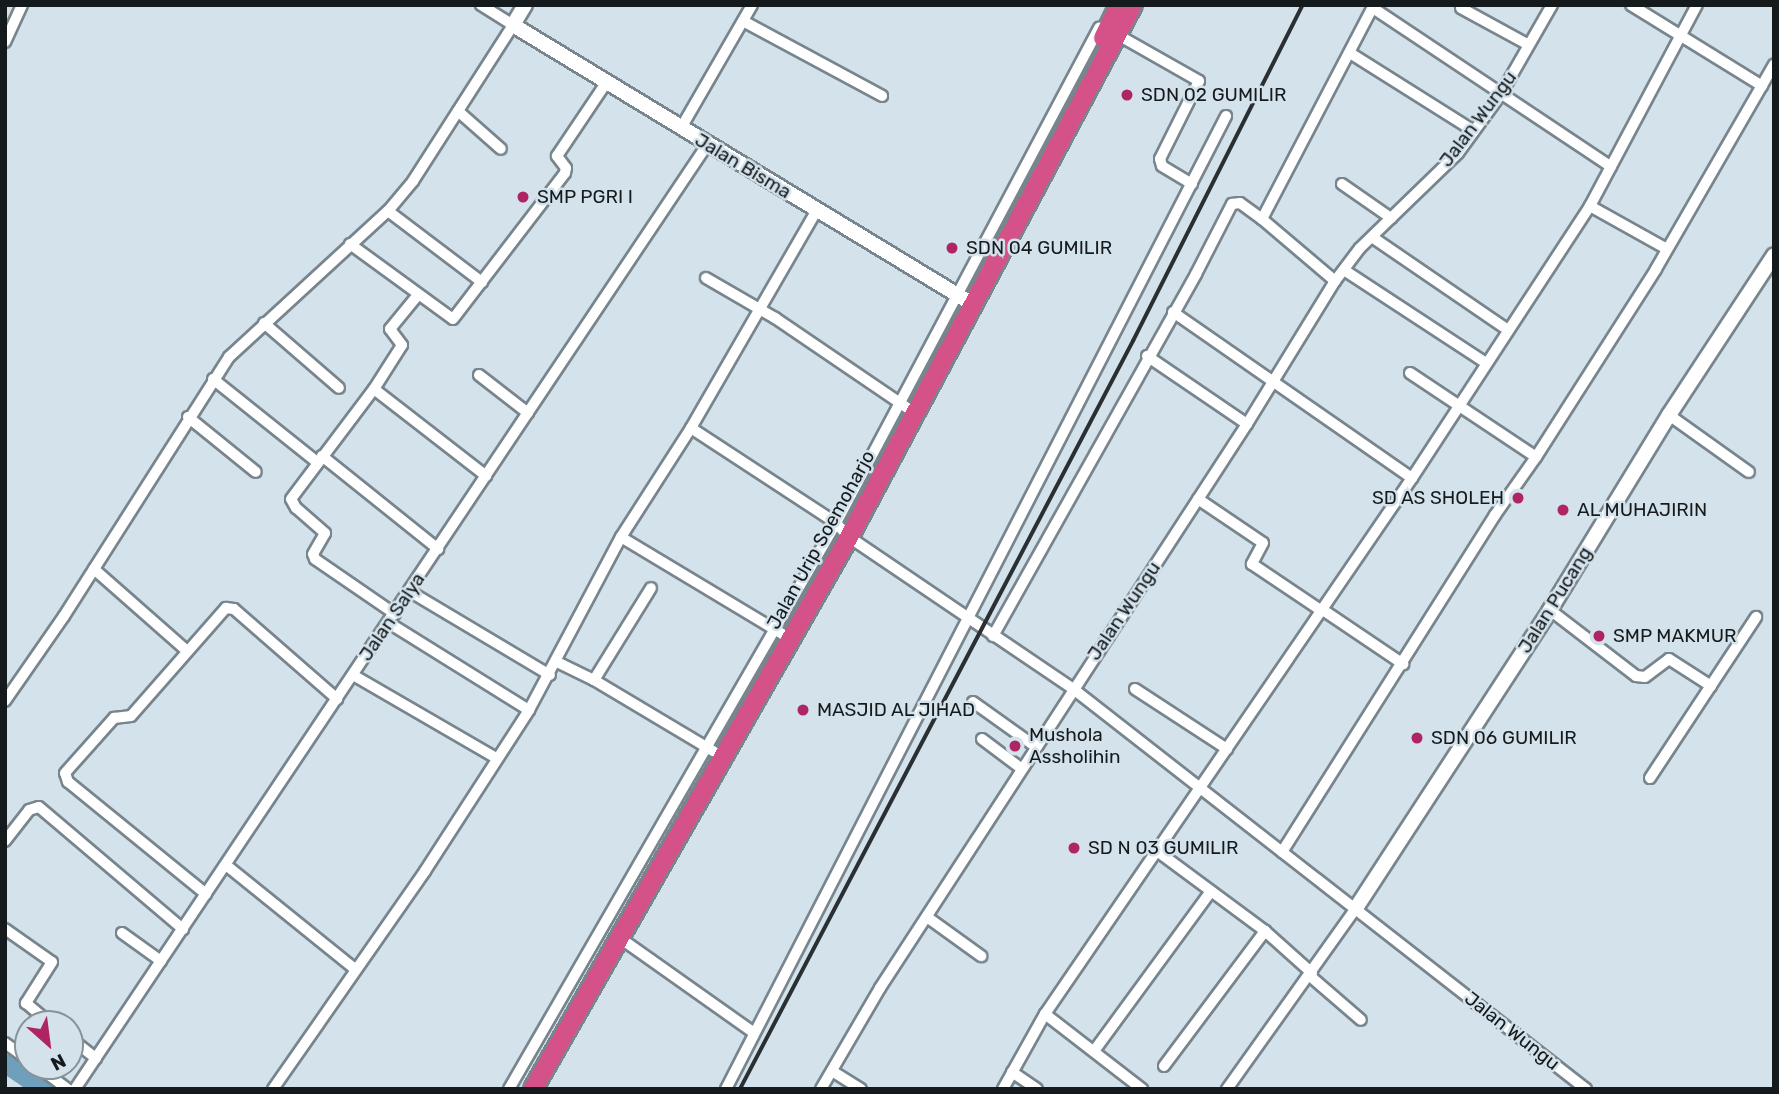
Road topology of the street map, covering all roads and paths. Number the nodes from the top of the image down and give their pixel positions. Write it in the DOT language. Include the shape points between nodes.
graph roads {
  1 [pos="481,5"];
  2 [pos="525,5"];
  3 [pos="752,5"];
  4 [pos="1112,5"];
  5 [pos="1119,5"];
  6 [pos="1133,5"];
  7 [pos="1141,5"];
  8 [pos="1552,5"];
  9 [pos="1631,5"];
  10 [pos="1697,5"];
  11 [pos="19,6"];
  12 [pos="1373,7"];
  13 [pos="1461,8"];
  14 [pos="743,21"];
  15 [pos="513,25"];
  16 [pos="1681,35"];
  17 [pos="1120,36"];
  18 [pos="5,42"];
  19 [pos="1529,45"];
  20 [pos="1350,53"];
  21 [pos="1774,65"];
  22 [pos="606,83"];
  23 [pos="1762,86"];
  24 [pos="1501,94"];
  25 [pos="882,96"];
  26 [pos="458,111"];
  27 [pos="1226,116"];
  28 [pos="681,128"];
  29 [pos="1474,131"];
  30 [pos="707,145"];
  31 [pos="501,149"];
  32 [pos="1611,167"];
  33 [pos="1192,184"];
  34 [pos="1342,184"];
  35 [pos="1590,206"];
  36 [pos="817,210"];
  37 [pos="388,211"];
  38 [pos="1391,218"];
  39 [pos="1262,219"];
  40 [pos="1372,237"];
  41 [pos="351,244"];
  42 [pos="1667,249"];
  43 [pos="1774,255"];
  44 [pos="1344,270"];
  45 [pos="706,278"];
  46 [pos="1335,281"];
  47 [pos="482,282"];
  48 [pos="418,296"];
  49 [pos="966,300"];
  50 [pos="757,309"];
  51 [pos="1173,313"];
  52 [pos="264,323"];
  53 [pos="1508,330"];
  54 [pos="1147,356"];
  55 [pos="1486,363"];
  56 [pos="1409,373"];
  57 [pos="479,375"];
  58 [pos="213,379"];
  59 [pos="1274,380"];
  60 [pos="338,388"];
  61 [pos="374,389"];
  62 [pos="905,405"];
  63 [pos="1460,407"];
  64 [pos="528,413"];
  65 [pos="1670,415"];
  66 [pos="188,417"];
  67 [pos="1247,424"];
  68 [pos="691,428"];
  69 [pos="1536,457"];
  70 [pos="319,459"];
  71 [pos="256,472"];
  72 [pos="1749,472"];
  73 [pos="486,477"];
  74 [pos="1412,478"];
  75 [pos="1198,499"];
  76 [pos="845,533"];
  77 [pos="621,537"];
  78 [pos="438,549"];
  79 [pos="94,569"];
  80 [pos="651,588"];
  81 [pos="410,591"];
  82 [pos="1550,610"];
  83 [pos="1323,611"];
  84 [pos="1756,617"];
  85 [pos="392,618"];
  86 [pos="968,618"];
  87 [pos="779,632"];
  88 [pos="993,636"];
  89 [pos="187,651"];
  90 [pos="557,662"];
  91 [pos="1403,664"];
  92 [pos="353,675"];
  93 [pos="550,675"];
  94 [pos="594,680"];
  95 [pos="1711,686"];
  96 [pos="1072,688"];
  97 [pos="1135,689"];
  98 [pos="337,699"];
  99 [pos="5,701"];
  100 [pos="973,702"];
  101 [pos="529,710"];
  102 [pos="982,739"];
  103 [pos="1036,747"];
  104 [pos="1227,749"];
  105 [pos="712,750"];
  106 [pos="496,758"];
  107 [pos="1022,769"];
  108 [pos="1650,778"];
  109 [pos="1201,788"];
  110 [pos="5,841"];
  111 [pos="1157,851"];
  112 [pos="1282,852"];
  113 [pos="226,865"];
  114 [pos="1211,891"];
  115 [pos="206,894"];
  116 [pos="1356,908"];
  117 [pos="927,917"];
  118 [pos="5,929"];
  119 [pos="183,929"];
  120 [pos="1265,932"];
  121 [pos="122,933"];
  122 [pos="622,940"];
  123 [pos="981,956"];
  124 [pos="161,961"];
  125 [pos="355,969"];
  126 [pos="1311,975"];
  127 [pos="34,1010"];
  128 [pos="1045,1014"];
  129 [pos="1360,1020"];
  130 [pos="754,1033"];
  131 [pos="84,1049"];
  132 [pos="1094,1051"];
  133 [pos="96,1058"];
  134 [pos="1164,1066"];
  135 [pos="832,1071"];
  136 [pos="1012,1072"];
  137 [pos="75,1089"];
  138 [pos="273,1089"];
  139 [pos="509,1089"];
  140 [pos="523,1089"];
  141 [pos="533,1089"];
  142 [pos="542,1089"];
  143 [pos="726,1089"];
  144 [pos="821,1089"];
  145 [pos="861,1089"];
  146 [pos="1003,1089"];
  147 [pos="1037,1089"];
  148 [pos="1142,1089"];
  149 [pos="1227,1089"];
  150 [pos="1586,1089"];
  1 -- 15 [label="street"];
  2 -- 15 [label="street"];
  3 -- 14 [label="street"];
  4 -- 49 [label="street"];
  5 -- 49 [label="highway, Jalan Urip Soemoharjo"];
  6 -- 17 [label="highway, Jalan Urip Soemoharjo"];
  7 -- 17 [label="street"];
  8 -- 19 [label="street, Jalan Wungu"];
  9 -- 16 [label="street"];
  10 -- 16 [label="street"];
  11 -- 18 [label="street"];
  12 -- 20 [label="street"];
  12 -- 24 [label="street"];
  13 -- 19 [label="street"];
  14 -- 25 [label="street"];
  14 -- 28 [label="street"];
  15 -- 22 [label="street, Jalan Bisma"];
  15 -- 26 [label="street"];
  16 -- 23 [label="street"];
  16 -- 32 [label="street"];
  17 -- 33 [label="street" via="1199,80 1160,159 1162,166"];
  17 -- 49 [label="highway, Jalan Urip Soemoharjo"];
  17 -- 76 [label="street"];
  19 -- 24 [label="street, Jalan Wungu"];
  20 -- 29 [label="street"];
  20 -- 39 [label="street"];
  21 -- 23 [label="street"];
  22 -- 28 [label="street, Jalan Bisma"];
  22 -- 47 [label="street" via="557,156 565,173"];
  23 -- 42 [label="street"];
  24 -- 29 [label="street, Jalan Wungu"];
  24 -- 32 [label="street"];
  26 -- 31 [label="street"];
  26 -- 37 [label="street"];
  27 -- 33 [label="street"];
  28 -- 30 [label="street, Jalan Bisma"];
  29 -- 38 [label="street, Jalan Wungu" via="1458,153"];
  30 -- 36 [label="street, Jalan Bisma"];
  30 -- 64 [label="street, Jalan Salya"];
  32 -- 35 [label="street"];
  33 -- 86 [label="street"];
  34 -- 38 [label="street"];
  35 -- 42 [label="street"];
  35 -- 53 [label="street"];
  36 -- 49 [label="street, Jalan Bisma"];
  36 -- 50 [label="street"];
  37 -- 41 [label="street"];
  37 -- 47 [label="street"];
  38 -- 40 [label="street, Jalan Wungu"];
  39 -- 46 [label="street"];
  39 -- 51 [label="street" via="1234,202"];
  40 -- 44 [label="street, Jalan Wungu"];
  40 -- 53 [label="street"];
  41 -- 48 [label="street"];
  41 -- 52 [label="street"];
  42 -- 69 [label="street"];
  43 -- 65 [label="street, Jalan Pucang"];
  44 -- 46 [label="street, Jalan Wungu"];
  44 -- 55 [label="street"];
  45 -- 50 [label="street"];
  46 -- 59 [label="street, Jalan Wungu"];
  47 -- 48 [label="street" via="452,319"];
  48 -- 61 [label="street" via="390,329 403,344"];
  49 -- 62 [label="highway, Jalan Urip Soemoharjo"];
  49 -- 76 [label="highway, Jalan Urip Soemoharjo"];
  50 -- 62 [label="street"];
  50 -- 68 [label="street"];
  51 -- 54 [label="street"];
  51 -- 59 [label="street"];
  52 -- 58 [label="street"];
  52 -- 60 [label="street"];
  53 -- 55 [label="street"];
  54 -- 67 [label="street"];
  54 -- 88 [label="street"];
  55 -- 63 [label="street"];
  56 -- 63 [label="street"];
  57 -- 64 [label="street"];
  58 -- 66 [label="street"];
  58 -- 70 [label="street"];
  59 -- 67 [label="street, Jalan Wungu"];
  59 -- 74 [label="street"];
  61 -- 70 [label="street"];
  61 -- 73 [label="street"];
  62 -- 76 [label="highway, Jalan Urip Soemoharjo"];
  63 -- 69 [label="street"];
  63 -- 74 [label="street"];
  64 -- 73 [label="street, Jalan Salya"];
  65 -- 72 [label="street"];
  65 -- 82 [label="street, Jalan Pucang"];
  66 -- 71 [label="street"];
  66 -- 79 [label="street"];
  67 -- 75 [label="street, Jalan Wungu"];
  68 -- 76 [label="street"];
  68 -- 77 [label="street"];
  69 -- 91 [label="street" via="1494,515"];
  70 -- 78 [label="street"];
  70 -- 85 [label="street" via="291,499 325,533 313,557"];
  73 -- 78 [label="street, Jalan Salya"];
  74 -- 83 [label="street"];
  75 -- 83 [label="street" via="1263,543 1252,564"];
  75 -- 96 [label="street, Jalan Wungu"];
  76 -- 86 [label="street"];
  76 -- 87 [label="highway, Jalan Urip Soemoharjo"];
  76 -- 122 [label="highway, Jalan Urip Soemoharjo"];
  77 -- 87 [label="street"];
  77 -- 90 [label="street"];
  78 -- 81 [label="street, Jalan Salya"];
  79 -- 89 [label="street"];
  79 -- 99 [label="street"];
  80 -- 94 [label="street"];
  81 -- 85 [label="street, Jalan Salya"];
  81 -- 93 [label="street"];
  82 -- 95 [label="street" via="1636,676 1645,677 1668,659"];
  82 -- 116 [label="street, Jalan Pucang"];
  83 -- 91 [label="street"];
  83 -- 104 [label="street"];
  84 -- 95 [label="street"];
  85 -- 92 [label="street, Jalan Salya"];
  85 -- 101 [label="street"];
  86 -- 88 [label="street"];
  86 -- 130 [label="street"];
  87 -- 105 [label="highway, Jalan Urip Soemoharjo"];
  88 -- 96 [label="street"];
  89 -- 98 [label="street" via="221,611 230,607"];
  89 -- 115 [label="street" via="131,716 114,718 64,775"];
  90 -- 93 [label="street"];
  90 -- 94 [label="street"];
  91 -- 112 [label="street"];
  92 -- 98 [label="street, Jalan Salya"];
  92 -- 106 [label="street"];
  93 -- 101 [label="street"];
  94 -- 105 [label="street"];
  95 -- 108 [label="street"];
  96 -- 103 [label="street"];
  96 -- 109 [label="street, Jalan Wungu"];
  97 -- 104 [label="street"];
  98 -- 113 [label="street, Jalan Salya"];
  100 -- 103 [label="street"];
  101 -- 106 [label="street"];
  102 -- 107 [label="street"];
  103 -- 107 [label="street"];
  104 -- 109 [label="street"];
  105 -- 139 [label="street"];
  105 -- 140 [label="highway, Jalan Urip Soemoharjo"];
  106 -- 125 [label="street" via="425,871"];
  107 -- 117 [label="street"];
  109 -- 111 [label="street"];
  109 -- 112 [label="street, Jalan Wungu"];
  110 -- 119 [label="street" via="29,810 39,807"];
  111 -- 114 [label="street"];
  111 -- 128 [label="street"];
  112 -- 116 [label="street, Jalan Wungu"];
  113 -- 115 [label="street, Jalan Salya"];
  113 -- 125 [label="street"];
  114 -- 120 [label="street"];
  114 -- 132 [label="street"];
  115 -- 119 [label="street, Jalan Salya"];
  116 -- 126 [label="street"];
  116 -- 150 [label="street, Jalan Wungu"];
  117 -- 123 [label="street"];
  117 -- 135 [label="street"];
  118 -- 127 [label="street" via="52,962 26,1003"];
  119 -- 124 [label="street, Jalan Salya"];
  120 -- 126 [label="street"];
  120 -- 134 [label="street"];
  121 -- 124 [label="street"];
  122 -- 130 [label="street"];
  122 -- 141 [label="highway, Jalan Urip Soemoharjo"];
  122 -- 142 [label="street"];
  124 -- 133 [label="street, Jalan Salya"];
  125 -- 138 [label="street"];
  126 -- 129 [label="street"];
  126 -- 149 [label="street"];
  128 -- 132 [label="street"];
  128 -- 136 [label="street"];
  130 -- 143 [label="street"];
  131 -- 133 [label="street"];
  132 -- 148 [label="street"];
  133 -- 137 [label="street, Jalan Salya"];
  135 -- 144 [label="street"];
  135 -- 145 [label="street"];
  136 -- 146 [label="street"];
  136 -- 147 [label="street"];
}
